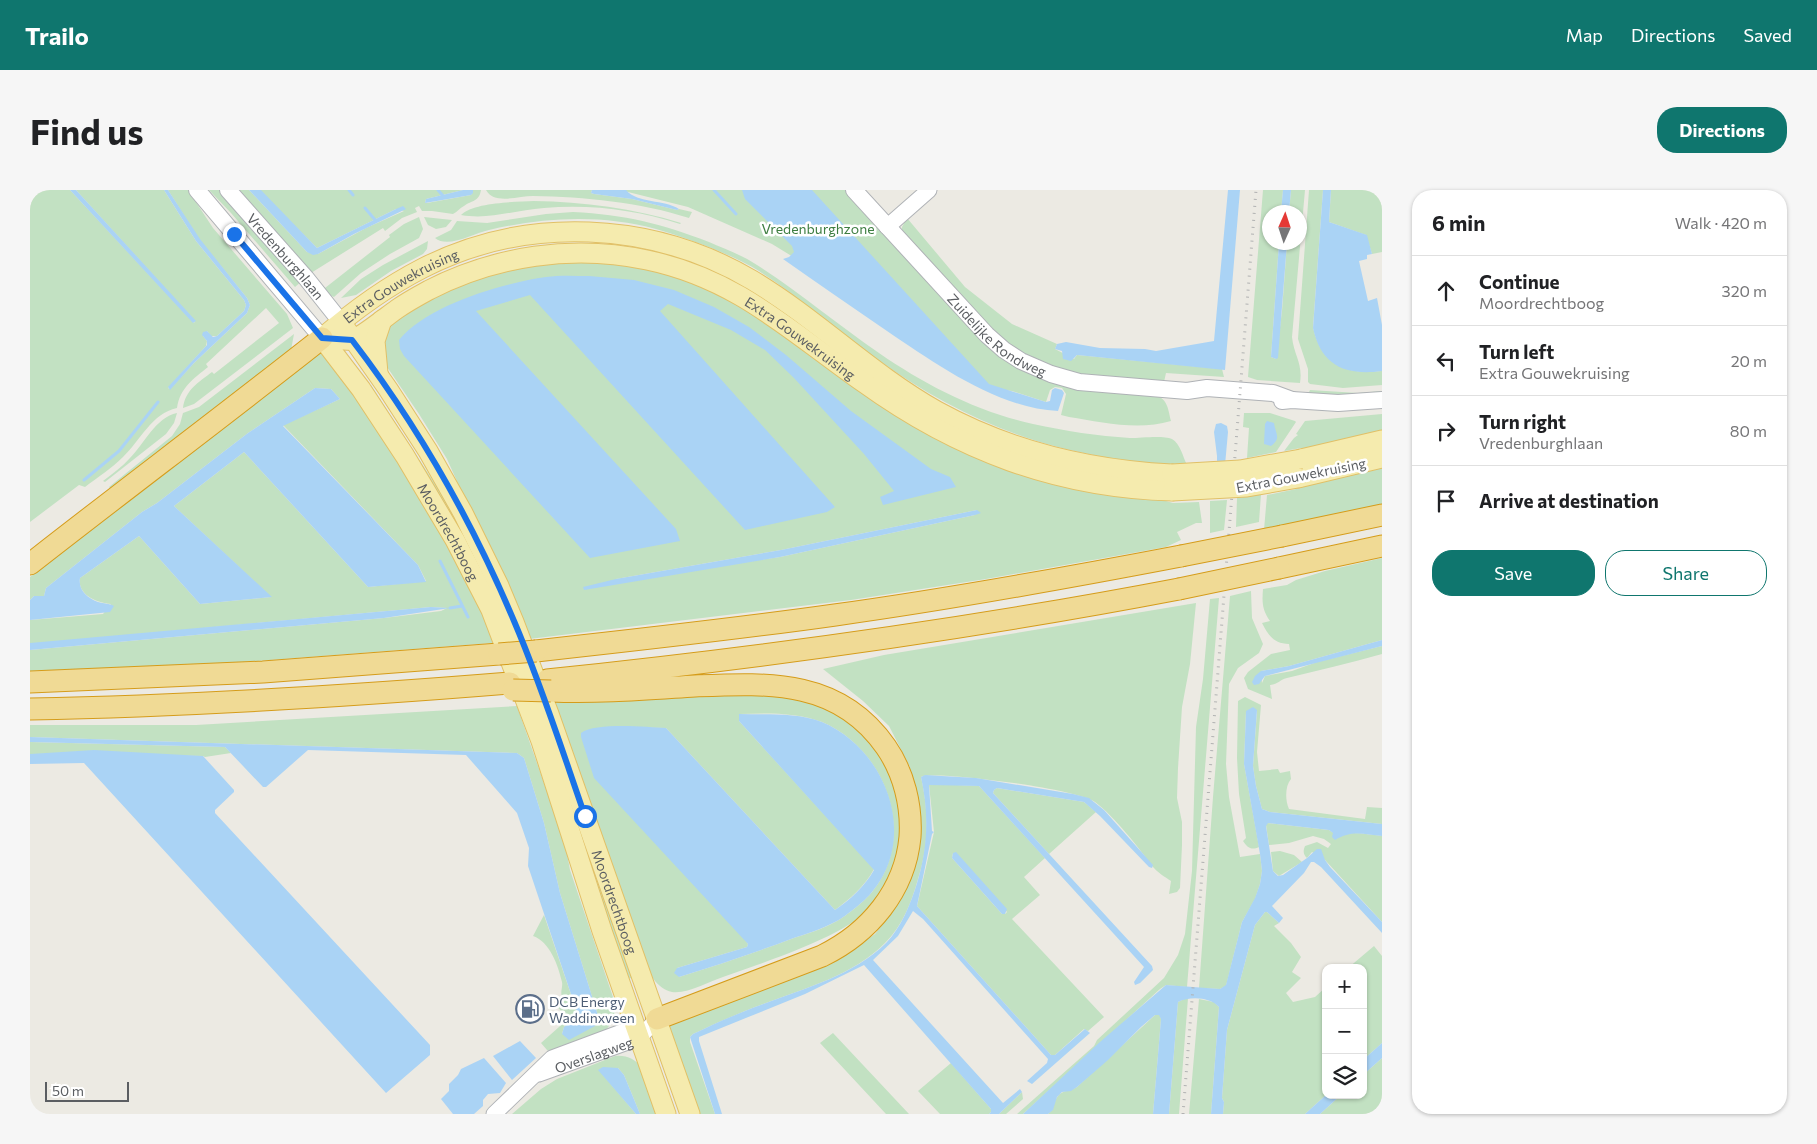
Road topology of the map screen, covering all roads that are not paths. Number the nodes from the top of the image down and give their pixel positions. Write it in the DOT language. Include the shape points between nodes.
graph roads {
  1 [pos="197,190"];
  2 [pos="228,190"];
  3 [pos="854,190"];
  4 [pos="929,190"];
  5 [pos="888,227"];
  6 [pos="382,320"];
  7 [pos="341,322"];
  8 [pos="322,338"];
  9 [pos="352,340"];
  10 [pos="378,374"];
  11 [pos="1382,400"];
  12 [pos="1382,440"];
  13 [pos="1382,458"];
  14 [pos="1300,469"];
  15 [pos="1172,482"];
  16 [pos="1382,515"];
  17 [pos="1382,546"];
  18 [pos="30,564"];
  19 [pos="30,682"];
  20 [pos="549,685"];
  21 [pos="30,709"];
  22 [pos="657,1018"];
  23 [pos="637,1032"];
  24 [pos="494,1114"];
  25 [pos="666,1114"];
  26 [pos="690,1114"];
  1 -- 8 [label="main road, Vredenburghlaan"];
  2 -- 7 [label="main road, Vredenburghlaan"];
  3 -- 5 [label="main road, Zuidelijke Rondweg"];
  4 -- 5 [label="street"];
  5 -- 11 [label="main road, Zuidelijke Rondweg" via="987,335 1022,361 1051,374 1079,382 1188,391 1207,388 1273,393 1292,400 1338,403"];
  6 -- 9 [label="main road, Extra Gouwekruising"];
  6 -- 10 [label="main road" via="375,344"];
  6 -- 15 [label="main road, Extra Gouwekruising" via="446,282 502,262 562,254 644,259 684,270 739,294 779,319 901,409 972,447 1065,478 1124,488"];
  7 -- 8 [label="main road, Extra Gouwekruising"];
  7 -- 9 [label="main road, Moordrechtboog"];
  7 -- 15 [label="main road, Extra Gouwekruising" via="424,267 487,243 568,231 641,237 699,254 753,280 899,387 935,410 978,431 1041,454"];
  8 -- 9 [label="main road, Extra Gouwekruising"];
  8 -- 18 [label="highway"];
  8 -- 23 [label="main road, Moordrechtboog" via="400,448 455,540 491,610 541,742"];
  9 -- 10 [label="main road, Moordrechtboog"];
  10 -- 22 [label="main road, Moordrechtboog" via="452,491 514,622 550,714"];
  12 -- 14 [label="main road, Extra Gouwekruising"];
  13 -- 14 [label="main road, Extra Gouwekruising"];
  14 -- 15 [label="main road, Extra Gouwekruising, bridge" via="1240,470"];
  16 -- 19 [label="highway, bridge" via="996,590 690,634 536,651 273,672"];
  17 -- 20 [label="highway, bridge" via="1179,589 990,622"];
  20 -- 21 [label="highway"];
  20 -- 22 [label="highway" via="757,684 806,690 839,703 870,727 892,756 906,789 910,835 902,871 886,903 860,932 840,947 812,960"];
  22 -- 23 [label="main road, Overslagweg"];
  22 -- 26 [label="main road, Moordrechtboog"];
  23 -- 24 [label="street, Overslagweg" via="549,1060"];
  23 -- 25 [label="main road, Moordrechtboog"];
}
